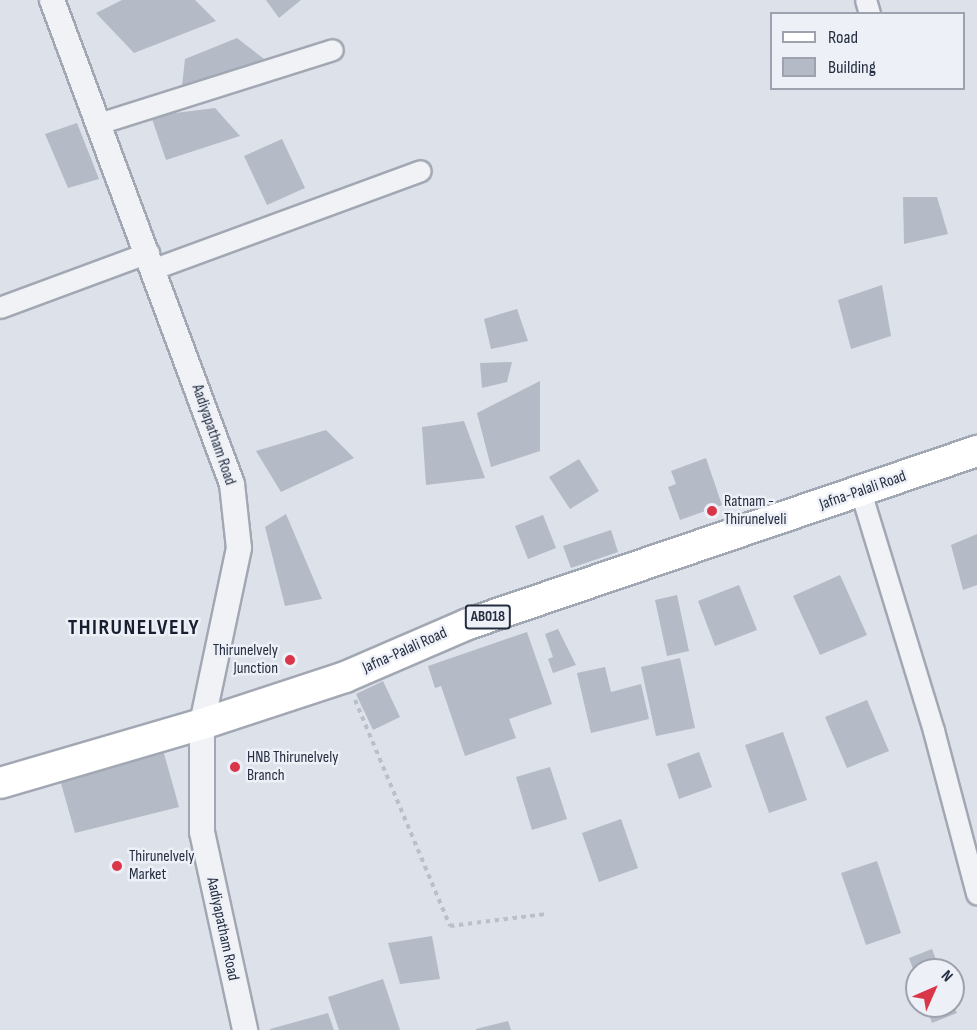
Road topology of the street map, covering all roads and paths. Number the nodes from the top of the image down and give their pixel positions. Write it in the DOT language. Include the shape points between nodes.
graph roads {
  1 [pos="52,0"];
  2 [pos="333,50"];
  3 [pos="99,124"];
  4 [pos="421,171"];
  5 [pos="152,261"];
  6 [pos="0,308"];
  7 [pos="977,452"];
  8 [pos="861,492"];
  9 [pos="345,677"];
  10 [pos="202,724"];
  11 [pos="0,783"];
  12 [pos="977,894"];
  13 [pos="547,914"];
  14 [pos="245,1030"];
  1 -- 3 [label="street, Aadiyapatham Road"];
  2 -- 3 [label="street"];
  3 -- 5 [label="street, Aadiyapatham Road"];
  4 -- 5 [label="street"];
  5 -- 6 [label="street"];
  5 -- 10 [label="street, Aadiyapatham Road" via="232,484 239,548"];
  7 -- 8 [label="main road, Jafna-Palali Road / AB018"];
  8 -- 9 [label="main road, Jafna-Palali Road / AB018" via="468,624"];
  8 -- 12 [label="street" via="934,731"];
  9 -- 10 [label="main road, Jafna-Palali Road / AB018"];
  9 -- 13 [label="path" via="450,926"];
  10 -- 11 [label="main road, Jafna-Palali Road / AB018"];
  10 -- 14 [label="street, Aadiyapatham Road" via="202,832"];
}
